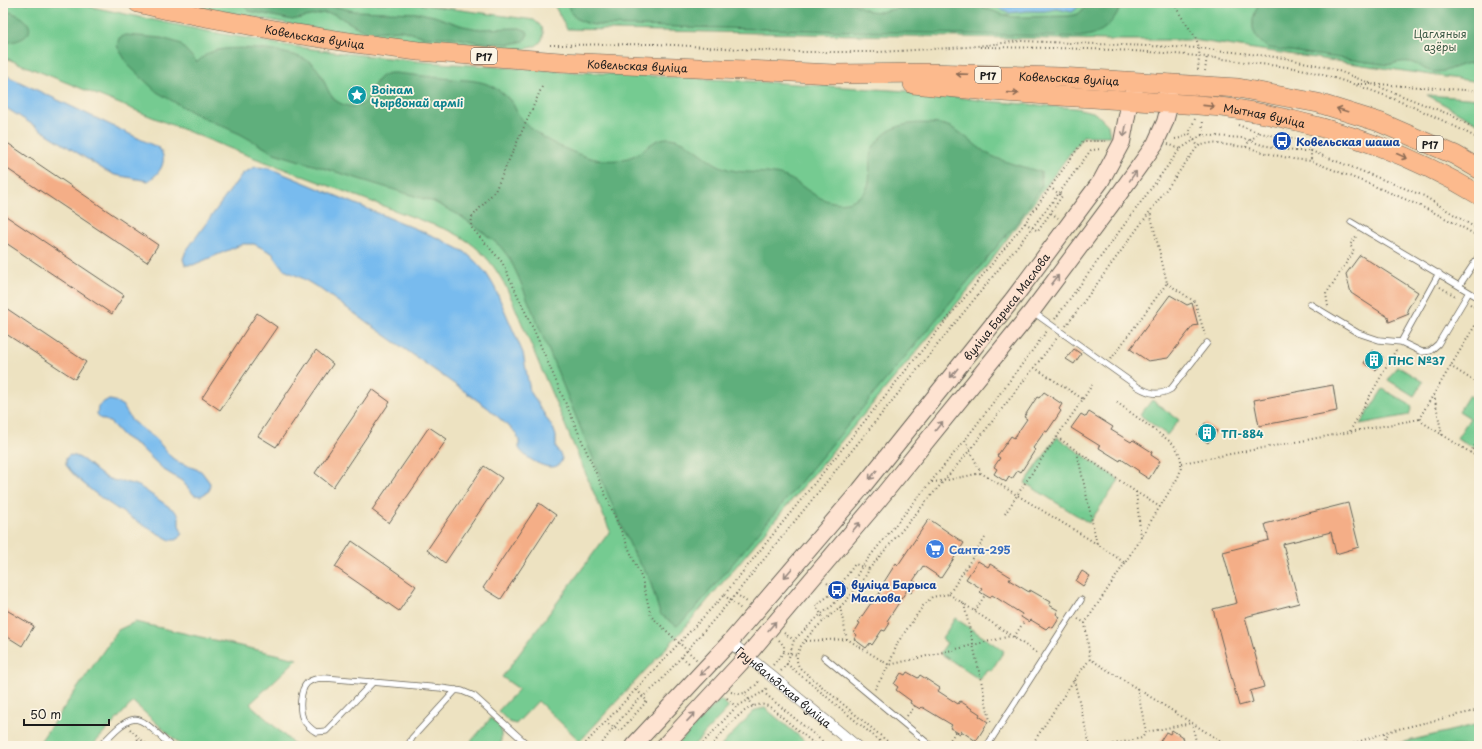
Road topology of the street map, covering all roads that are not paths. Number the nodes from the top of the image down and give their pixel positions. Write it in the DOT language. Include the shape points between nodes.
graph roads {
  1 [pos="138,3"];
  2 [pos="835,74"];
  3 [pos="1141,82"];
  4 [pos="1163,83"];
  5 [pos="1130,100"];
  6 [pos="1170,103"];
  7 [pos="1479,169"];
  8 [pos="1479,195"];
  9 [pos="1351,222"];
  10 [pos="1479,256"];
  11 [pos="1439,273"];
  12 [pos="1459,286"];
  13 [pos="1469,292"];
  14 [pos="1479,298"];
  15 [pos="1310,304"];
  16 [pos="1032,311"];
  17 [pos="1401,342"];
  18 [pos="1207,343"];
  19 [pos="1081,600"];
  20 [pos="730,642"];
  21 [pos="747,656"];
  22 [pos="824,657"];
  23 [pos="373,682"];
  24 [pos="456,690"];
  25 [pos="100,746"];
  26 [pos="171,746"];
  27 [pos="408,746"];
  28 [pos="529,746"];
  29 [pos="633,746"];
  30 [pos="664,746"];
  31 [pos="856,746"];
  32 [pos="931,746"];
  33 [pos="987,746"];
  1 -- 2 [label="highway, Ковельская вуліца / Р17" via="296,34 418,51 560,62"];
  3 -- 2 [label="highway, Ковельская вуліца / Р17, one-way" via="929,73"];
  2 -- 5 [label="highway, Р17, one-way" via="966,90"];
  3 -- 4 [label="highway, Мытная вуліца / Р17"];
  3 -- 5 [label="main road, вуліца Барыса Маслова" via="1134,89"];
  4 -- 6 [label="main road"];
  7 -- 4 [label="highway, Мытная вуліца / Р17, one-way" via="1455,155 1379,122 1318,103 1238,88"];
  5 -- 6 [label="highway, Мытная вуліца / Р17"];
  5 -- 20 [label="main road, вуліца Барыса Маслова, one-way" via="1123,138 1113,145 1101,181 1013,298 860,490"];
  6 -- 8 [label="highway, Мытная вуліца / Р17, one-way" via="1246,110 1287,118 1350,136 1395,152 1451,178"];
  16 -- 6 [label="main road, вуліца Барыса Маслова, one-way" via="1155,144"];
  9 -- 11 [label="lane"];
  10 -- 12 [label="lane"];
  11 -- 12 [label="lane"];
  11 -- 17 [label="lane"];
  12 -- 13 [label="lane"];
  13 -- 14 [label="lane"];
  13 -- 17 [label="lane" via="1433,349 1422,352"];
  15 -- 17 [label="lane" via="1365,336"];
  16 -- 18 [label="lane" via="1146,392 1157,394 1172,389"];
  21 -- 16 [label="main road, вуліца Барыса Маслова, one-way" via="878,501"];
  19 -- 33 [label="lane"];
  20 -- 21 [label="street, Грунвальдская вуліца"];
  20 -- 29 [label="main road, вуліца Барыса Маслова, one-way"];
  30 -- 21 [label="main road, вуліца Барыса Маслова, one-way"];
  21 -- 31 [label="street, Грунвальдская вуліца"];
  22 -- 32 [label="lane"];
  23 -- 23 [label="lane" via="325,678 312,680 303,690 304,720 316,732 326,731"];
  23 -- 24 [label="lane"];
  24 -- 27 [label="lane" via="412,738"];
  24 -- 28 [label="lane" via="474,696"];
  25 -- 26 [label="lane" via="123,723 133,719 143,722"];
}
